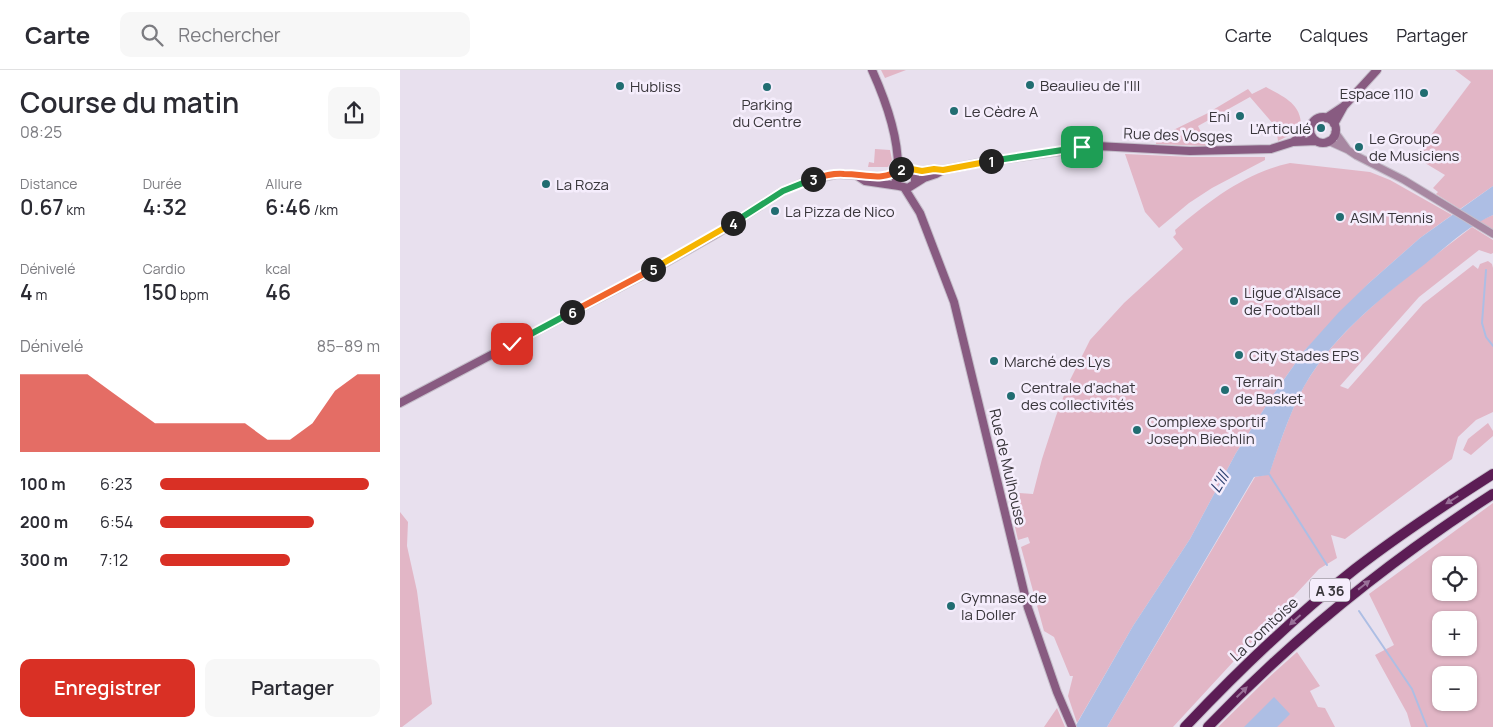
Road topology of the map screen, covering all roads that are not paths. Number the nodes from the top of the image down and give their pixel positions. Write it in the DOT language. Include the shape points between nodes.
graph roads {
  1 [pos="872,70"];
  2 [pos="1377,70"];
  3 [pos="1344,106"];
  4 [pos="1326,118"];
  5 [pos="1310,128"];
  6 [pos="1335,128"];
  7 [pos="1316,141"];
  8 [pos="1293,142"];
  9 [pos="1328,142"];
  10 [pos="1348,150"];
  11 [pos="898,151"];
  12 [pos="911,170"];
  13 [pos="943,170"];
  14 [pos="897,172"];
  15 [pos="856,176"];
  16 [pos="914,184"];
  17 [pos="902,187"];
  18 [pos="920,213"];
  19 [pos="1493,234"];
  20 [pos="400,403"];
  21 [pos="1493,474"];
  22 [pos="1493,494"];
  23 [pos="1072,727"];
  24 [pos="1184,727"];
  25 [pos="1208,727"];
  1 -- 11 [label="main road" via="887,106"];
  2 -- 3 [label="main road, Rue des Vosges"];
  3 -- 4 [label="main road, Rue des Vosges"];
  3 -- 6 [label="main road, Rue des Vosges"];
  4 -- 5 [label="main road, Rue des Vosges" via="1317,119"];
  4 -- 6 [label="main road"];
  5 -- 7 [label="main road"];
  5 -- 8 [label="main road, Rue des Vosges"];
  6 -- 9 [label="main road, Rue des Vosges"];
  6 -- 10 [label="street"];
  7 -- 8 [label="main road, Rue des Vosges"];
  7 -- 9 [label="main road, Rue des Vosges"];
  8 -- 13 [label="main road, Rue des Vosges" via="1271,149 1226,151 1097,146"];
  9 -- 10 [label="street"];
  10 -- 19 [label="street"];
  11 -- 12 [label="main road"];
  11 -- 14 [label="main road"];
  12 -- 13 [label="main road, Rue des Vosges"];
  12 -- 14 [label="main road, Rue des Vosges" via="903,168"];
  12 -- 16 [label="main road" via="916,176"];
  13 -- 16 [label="main road, Rue des Vosges"];
  14 -- 15 [label="main road, Rue des Vosges" via="882,178"];
  14 -- 17 [label="main road" via="896,182"];
  15 -- 17 [label="main road, Rue des Vosges" via="865,181"];
  15 -- 20 [label="main road, Rue des Vosges" via="823,176 783,191 656,268"];
  16 -- 17 [label="main road, Rue des Vosges"];
  16 -- 18 [label="main road, Rue de Mulhouse"];
  17 -- 18 [label="main road, Rue de Mulhouse"];
  18 -- 23 [label="main road, Rue de Mulhouse" via="954,302 1028,608"];
  21 -- 24 [label="highway, La Comtoise / A 36, one-way" via="1439,508 1326,593 1266,646"];
  25 -- 22 [label="highway, La Comtoise / A 36, one-way" via="1276,659 1321,620 1407,552"];
}
